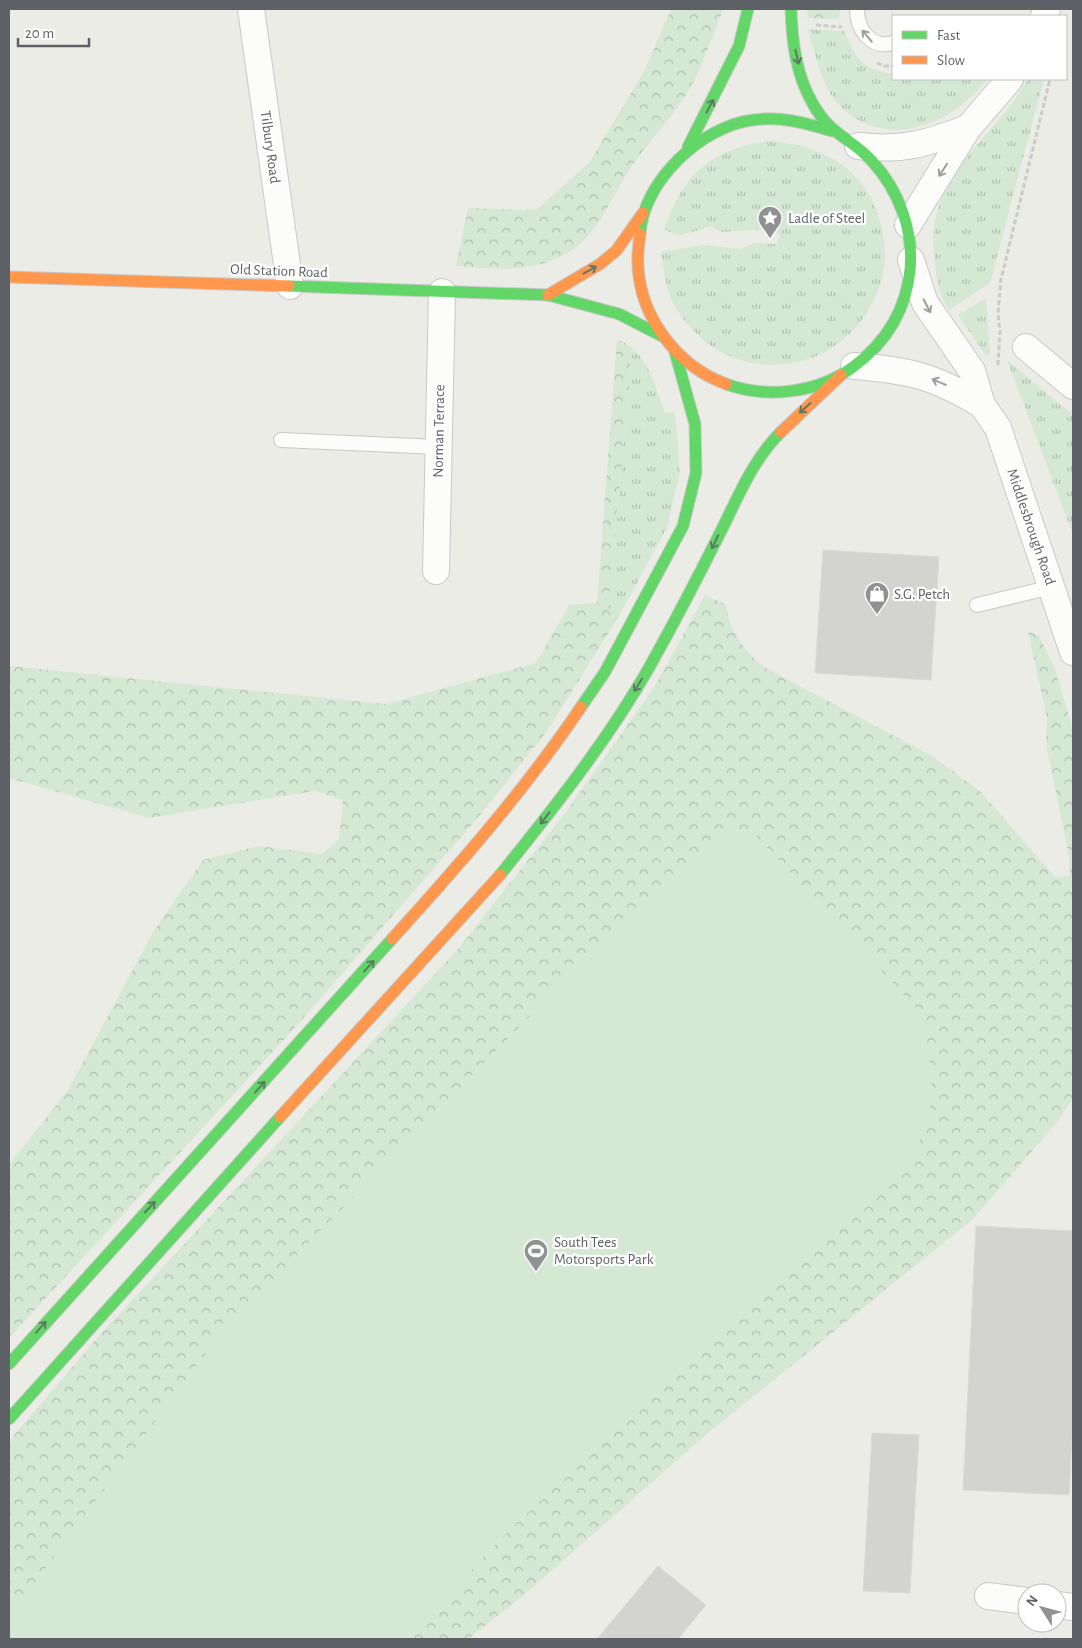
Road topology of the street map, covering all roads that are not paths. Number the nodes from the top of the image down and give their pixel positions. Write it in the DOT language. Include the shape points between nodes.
graph roads {
  1 [pos="251,9"];
  2 [pos="748,9"];
  3 [pos="791,9"];
  4 [pos="857,9"];
  5 [pos="892,43"];
  6 [pos="1009,80"];
  7 [pos="968,128"];
  8 [pos="832,131"];
  9 [pos="858,146"];
  10 [pos="687,149"];
  11 [pos="643,213"];
  12 [pos="908,226"];
  13 [pos="911,260"];
  14 [pos="9,278"];
  15 [pos="290,286"];
  16 [pos="442,292"];
  17 [pos="548,295"];
  18 [pos="662,336"];
  19 [pos="1026,347"];
  20 [pos="675,352"];
  21 [pos="847,371"];
  22 [pos="1073,386"];
  23 [pos="982,405"];
  24 [pos="281,440"];
  25 [pos="439,447"];
  26 [pos="436,571"];
  27 [pos="1052,587"];
  28 [pos="977,605"];
  29 [pos="1073,652"];
  30 [pos="9,1364"];
  31 [pos="9,1419"];
  32 [pos="988,1596"];
  33 [pos="1017,1600"];
  1 -- 15 [label="street, Tilbury Road"];
  10 -- 2 [label="main road, one-way" via="739,46"];
  3 -- 8 [label="main road, one-way" via="796,54 804,83 812,104"];
  5 -- 4 [label="lane, one-way" via="878,44 864,35"];
  6 -- 7 [label="street"];
  7 -- 9 [label="street" via="917,146 898,149"];
  7 -- 12 [label="street, one-way"];
  8 -- 9 [label="main road"];
  8 -- 10 [label="main road" via="795,120 757,119 720,129"];
  9 -- 12 [label="main road" via="879,167 896,193"];
  10 -- 11 [label="main road" via="660,178"];
  17 -- 11 [label="main road, one-way" via="612,255"];
  11 -- 18 [label="main road" via="636,245 638,277 646,308"];
  12 -- 13 [label="main road"];
  13 -- 21 [label="main road" via="906,294 892,326 869,354"];
  13 -- 23 [label="street, Middlesbrough Road, one-way" via="925,303 972,372"];
  14 -- 15 [label="main road, Old Station Road"];
  15 -- 16 [label="main road, Old Station Road"];
  16 -- 17 [label="main road, Old Station Road"];
  16 -- 25 [label="street, Norman Terrace"];
  17 -- 18 [label="main road, Old Station Road" via="619,314"];
  18 -- 20 [label="main road"];
  19 -- 22 [label="street"];
  20 -- 21 [label="main road" via="703,374 736,388 772,393 807,389"];
  30 -- 20 [label="main road, one-way" via="478,844 544,762 605,672 682,526 696,473 695,424"];
  23 -- 21 [label="street, Middlesbrough Road, one-way" via="926,376 899,370"];
  21 -- 31 [label="main road, one-way" via="770,443 749,475 650,668 545,819 494,882"];
  23 -- 27 [label="street, Middlesbrough Road" via="998,428"];
  24 -- 25 [label="lane"];
  25 -- 26 [label="street, Norman Terrace"];
  27 -- 28 [label="lane"];
  27 -- 29 [label="street, Middlesbrough Road"];
  32 -- 33 [label="street"];
}
